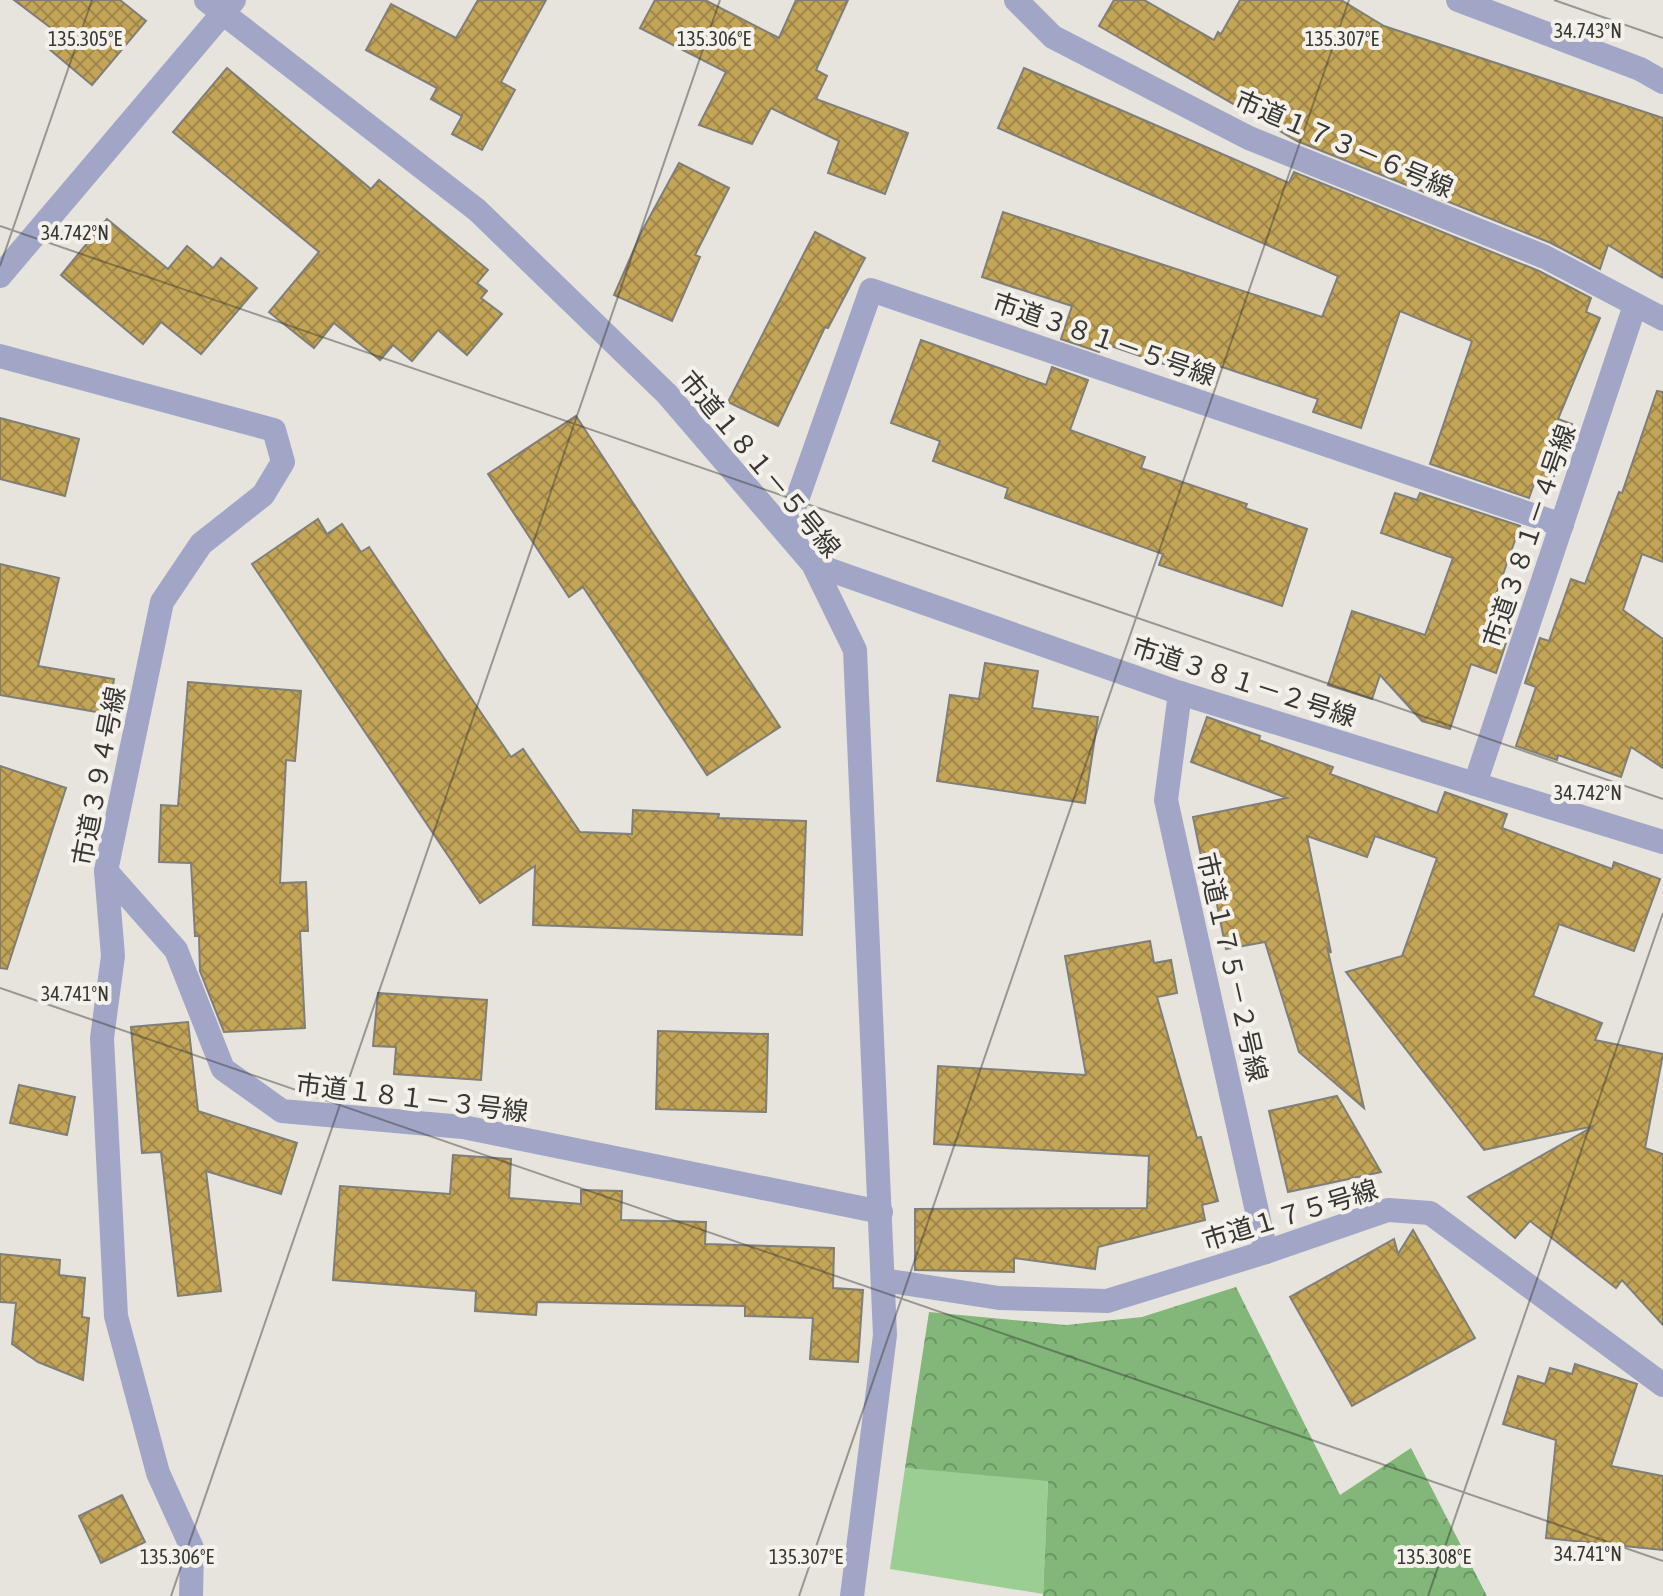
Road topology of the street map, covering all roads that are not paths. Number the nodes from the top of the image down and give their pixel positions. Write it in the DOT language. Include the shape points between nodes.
graph roads {
  1 [pos="1016,0"];
  2 [pos="1458,0"];
  3 [pos="221,4"];
  4 [pos="1663,82"];
  5 [pos="0,276"];
  6 [pos="1635,305"];
  7 [pos="1663,319"];
  8 [pos="0,356"];
  9 [pos="1562,525"];
  10 [pos="786,531"];
  11 [pos="813,564"];
  12 [pos="1180,693"];
  13 [pos="1475,784"];
  14 [pos="1663,842"];
  15 [pos="106,871"];
  16 [pos="881,1212"];
  17 [pos="1266,1252"];
  18 [pos="883,1280"];
  19 [pos="1663,1385"];
  20 [pos="191,1596"];
  21 [pos="852,1596"];
  1 -- 6 [label="street, 市道１７３－６号線" via="1053,37 1249,138 1545,257"];
  2 -- 4 [label="street"];
  3 -- 5 [label="street"];
  3 -- 10 [label="street, 市道１８１－５号線" via="477,210 667,394"];
  6 -- 7 [label="street, 市道１７３－６号線"];
  6 -- 9 [label="street, 市道３８１－４号線"];
  8 -- 15 [label="street, 市道３９４号線" via="274,430 283,462 263,495 201,544 162,602"];
  9 -- 10 [label="street, 市道３８１－５号線" via="871,290"];
  9 -- 13 [label="street, 市道３８１－４号線"];
  10 -- 11 [label="street, 市道１８１－５号線"];
  11 -- 12 [label="street, 市道３８１－２号線"];
  11 -- 16 [label="street, 市道１８１－５号線" via="855,650"];
  12 -- 13 [label="street, 市道３８１－２号線"];
  12 -- 17 [label="street, 市道１７５－２号線" via="1166,800"];
  13 -- 14 [label="street, 市道３８１－２号線"];
  15 -- 16 [label="street, 市道１８１－３号線" via="176,950 223,1069 282,1111 463,1127"];
  15 -- 20 [label="street, 市道３９４号線" via="113,956 102,1038 116,1316 158,1473 192,1548"];
  16 -- 18 [label="street, 市道１８１－５号線"];
  17 -- 18 [label="street, 市道１７５号線" via="1107,1301 999,1298"];
  17 -- 19 [label="street, 市道１７５号線" via="1388,1210 1430,1213"];
  18 -- 21 [label="street, 市道１８１－５号線" via="885,1335"];
}
